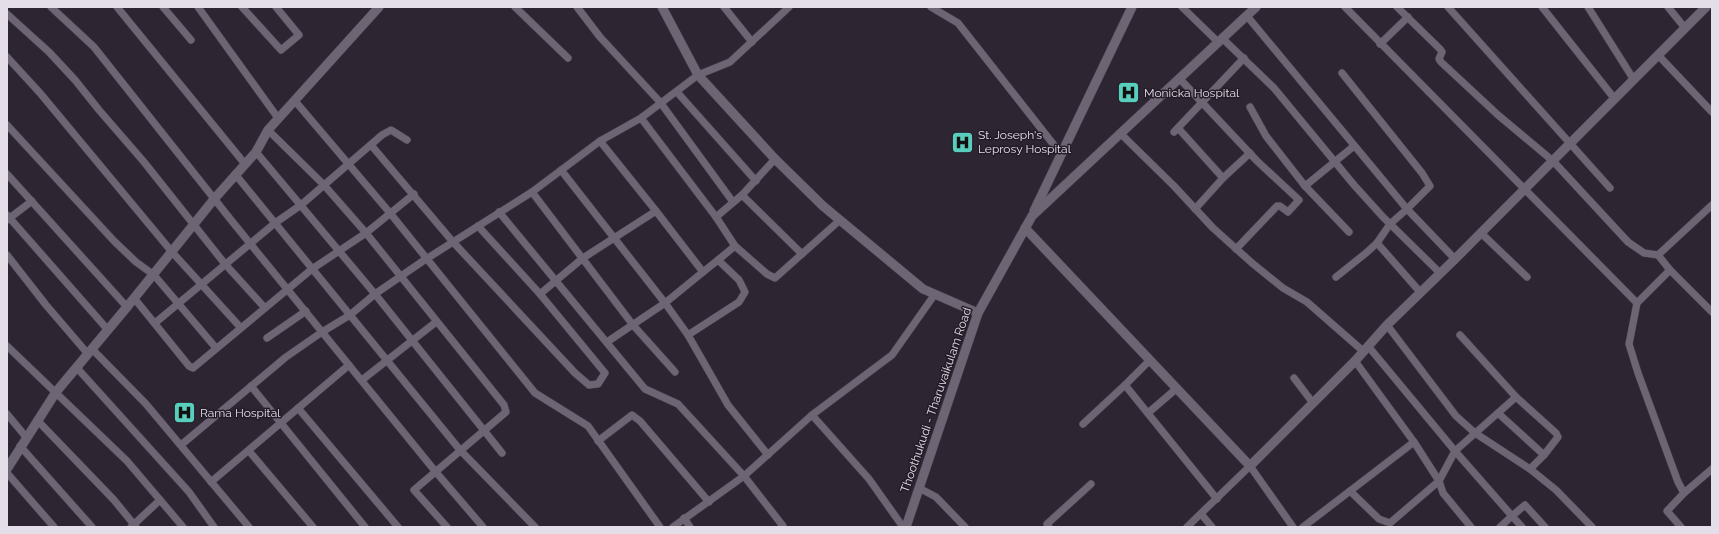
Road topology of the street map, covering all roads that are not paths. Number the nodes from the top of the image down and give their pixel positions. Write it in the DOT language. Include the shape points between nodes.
graph roads {
  1 [pos="51,7"];
  2 [pos="117,7"];
  3 [pos="163,7"];
  4 [pos="198,7"];
  5 [pos="242,7"];
  6 [pos="276,7"];
  7 [pos="379,7"];
  8 [pos="515,7"];
  9 [pos="577,7"];
  10 [pos="662,7"];
  11 [pos="724,7"];
  12 [pos="931,7"];
  13 [pos="1132,7"];
  14 [pos="1182,7"];
  15 [pos="1256,7"];
  16 [pos="1344,7"];
  17 [pos="1397,7"];
  18 [pos="1448,7"];
  19 [pos="1542,7"];
  20 [pos="1588,7"];
  21 [pos="1668,7"];
  22 [pos="1706,7"];
  23 [pos="787,8"];
  24 [pos="7,14"];
  25 [pos="1247,16"];
  26 [pos="1408,17"];
  27 [pos="1685,28"];
  28 [pos="190,40"];
  29 [pos="1220,40"];
  30 [pos="752,42"];
  31 [pos="1380,44"];
  32 [pos="1658,55"];
  33 [pos="7,57"];
  34 [pos="568,58"];
  35 [pos="1244,58"];
  36 [pos="1342,73"];
  37 [pos="698,75"];
  38 [pos="1179,78"];
  39 [pos="1634,80"];
  40 [pos="677,92"];
  41 [pos="1614,98"];
  42 [pos="295,100"];
  43 [pos="660,102"];
  44 [pos="1204,102"];
  45 [pos="1250,107"];
  46 [pos="1712,112"];
  47 [pos="278,118"];
  48 [pos="641,118"];
  49 [pos="8,128"];
  50 [pos="268,130"];
  51 [pos="1120,134"];
  52 [pos="406,140"];
  53 [pos="600,142"];
  54 [pos="1570,143"];
  55 [pos="371,145"];
  56 [pos="1354,146"];
  57 [pos="256,152"];
  58 [pos="1250,153"];
  59 [pos="1061,154"];
  60 [pos="775,159"];
  61 [pos="1553,161"];
  62 [pos="1334,162"];
  63 [pos="245,164"];
  64 [pos="349,164"];
  65 [pos="561,170"];
  66 [pos="7,174"];
  67 [pos="235,174"];
  68 [pos="1223,178"];
  69 [pos="756,181"];
  70 [pos="324,185"];
  71 [pos="1305,186"];
  72 [pos="1610,188"];
  73 [pos="1524,190"];
  74 [pos="532,192"];
  75 [pos="414,194"];
  76 [pos="742,195"];
  77 [pos="215,198"];
  78 [pos="32,201"];
  79 [pos="733,202"];
  80 [pos="301,205"];
  81 [pos="1712,205"];
  82 [pos="1407,208"];
  83 [pos="1195,209"];
  84 [pos="656,211"];
  85 [pos="499,212"];
  86 [pos="390,213"];
  87 [pos="1032,216"];
  88 [pos="716,217"];
  89 [pos="8,218"];
  90 [pos="840,220"];
  91 [pos="275,223"];
  92 [pos="1390,224"];
  93 [pos="194,225"];
  94 [pos="478,226"];
  95 [pos="1024,228"];
  96 [pos="1349,232"];
  97 [pos="366,233"];
  98 [pos="1481,233"];
  99 [pos="616,239"];
  100 [pos="453,242"];
  101 [pos="251,243"];
  102 [pos="1376,243"];
  103 [pos="735,246"];
  104 [pos="1236,249"];
  105 [pos="339,250"];
  106 [pos="172,252"];
  107 [pos="802,254"];
  108 [pos="7,255"];
  109 [pos="1658,255"];
  110 [pos="583,258"];
  111 [pos="1455,259"];
  112 [pos="426,260"];
  113 [pos="718,260"];
  114 [pos="225,264"];
  115 [pos="312,269"];
  116 [pos="1670,270"];
  117 [pos="703,272"];
  118 [pos="1440,274"];
  119 [pos="154,275"];
  120 [pos="400,277"];
  121 [pos="1336,277"];
  122 [pos="1527,277"];
  123 [pos="556,279"];
  124 [pos="202,284"];
  125 [pos="288,288"];
  126 [pos="1421,293"];
  127 [pos="376,294"];
  128 [pos="540,294"];
  129 [pos="936,294"];
  130 [pos="134,298"];
  131 [pos="665,303"];
  132 [pos="1637,303"];
  133 [pos="178,304"];
  134 [pos="127,307"];
  135 [pos="265,308"];
  136 [pos="306,311"];
  137 [pos="1712,312"];
  138 [pos="978,313"];
  139 [pos="350,315"];
  140 [pos="436,322"];
  141 [pos="156,323"];
  142 [pos="633,324"];
  143 [pos="1387,325"];
  144 [pos="241,328"];
  145 [pos="108,330"];
  146 [pos="322,332"];
  147 [pos="1460,335"];
  148 [pos="688,336"];
  149 [pos="267,338"];
  150 [pos="413,341"];
  151 [pos="607,342"];
  152 [pos="7,346"];
  153 [pos="216,348"];
  154 [pos="1366,348"];
  155 [pos="90,352"];
  156 [pos="1150,360"];
  157 [pos="387,361"];
  158 [pos="1354,361"];
  159 [pos="349,365"];
  160 [pos="77,368"];
  161 [pos="675,372"];
  162 [pos="1294,378"];
  163 [pos="362,380"];
  164 [pos="1125,385"];
  165 [pos="251,386"];
  166 [pos="1176,389"];
  167 [pos="56,392"];
  168 [pos="1516,397"];
  169 [pos="1313,403"];
  170 [pos="298,408"];
  171 [pos="1148,413"];
  172 [pos="1498,413"];
  173 [pos="7,414"];
  174 [pos="812,415"];
  175 [pos="37,420"];
  176 [pos="281,423"];
  177 [pos="1083,424"];
  178 [pos="484,431"];
  179 [pos="1475,433"];
  180 [pos="26,437"];
  181 [pos="598,441"];
  182 [pos="1414,442"];
  183 [pos="180,445"];
  184 [pos="20,446"];
  185 [pos="460,450"];
  186 [pos="248,451"];
  187 [pos="1455,451"];
  188 [pos="502,453"];
  189 [pos="768,454"];
  190 [pos="1544,455"];
  191 [pos="1250,466"];
  192 [pos="7,469"];
  193 [pos="1530,469"];
  194 [pos="1712,470"];
  195 [pos="435,471"];
  196 [pos="7,473"];
  197 [pos="744,476"];
  198 [pos="1438,481"];
  199 [pos="212,482"];
  200 [pos="1091,484"];
  201 [pos="919,488"];
  202 [pos="1350,491"];
  203 [pos="1684,493"];
  204 [pos="1216,499"];
  205 [pos="160,500"];
  206 [pos="709,502"];
  207 [pos="1201,514"];
  208 [pos="1512,516"];
  209 [pos="684,518"];
  210 [pos="134,526"];
  211 [pos="1469,526"];
  212 [pos="1589,526"];
  213 [pos="54,527"];
  214 [pos="92,527"];
  215 [pos="183,527"];
  216 [pos="214,527"];
  217 [pos="249,527"];
  218 [pos="313,527"];
  219 [pos="365,527"];
  220 [pos="398,527"];
  221 [pos="447,527"];
  222 [pos="483,527"];
  223 [pos="535,527"];
  224 [pos="660,527"];
  225 [pos="672,527"];
  226 [pos="690,527"];
  227 [pos="782,527"];
  228 [pos="904,527"];
  229 [pos="965,527"];
  230 [pos="1049,527"];
  231 [pos="1187,527"];
  232 [pos="1212,527"];
  233 [pos="1293,527"];
  234 [pos="1303,527"];
  235 [pos="1500,527"];
  236 [pos="1522,527"];
  237 [pos="1545,527"];
  238 [pos="1681,527"];
  1 -- 77 [label="street" via="94,47"];
  2 -- 63 [label="street"];
  3 -- 28 [label="street"];
  4 -- 47 [label="street"];
  5 -- 6 [label="street" via="281,50 299,35"];
  7 -- 42 [label="street"];
  8 -- 34 [label="street"];
  9 -- 43 [label="street" via="600,37"];
  10 -- 37 [label="street"];
  11 -- 30 [label="street"];
  12 -- 59 [label="street" via="958,23"];
  13 -- 59 [label="street"];
  14 -- 29 [label="street"];
  15 -- 25 [label="street, Thoothukudi - Tharuvaikulam Road"];
  16 -- 31 [label="street"];
  17 -- 26 [label="street"];
  18 -- 54 [label="street"];
  19 -- 41 [label="street"];
  20 -- 39 [label="street"];
  21 -- 27 [label="street"];
  22 -- 27 [label="street"];
  23 -- 30 [label="street"];
  24 -- 93 [label="street" via="75,80"];
  25 -- 29 [label="street, Thoothukudi - Tharuvaikulam Road"];
  25 -- 56 [label="street"];
  26 -- 31 [label="street"];
  26 -- 61 [label="street" via="1440,49 1441,62"];
  27 -- 32 [label="street"];
  29 -- 35 [label="street"];
  29 -- 38 [label="street, Thoothukudi - Tharuvaikulam Road"];
  30 -- 37 [label="street" via="730,62"];
  31 -- 73 [label="street"];
  32 -- 39 [label="street"];
  32 -- 46 [label="street"];
  33 -- 106 [label="street"];
  35 -- 44 [label="street"];
  35 -- 62 [label="street" via="1274,88"];
  36 -- 82 [label="street" via="1430,186"];
  37 -- 40 [label="street"];
  37 -- 60 [label="street"];
  38 -- 44 [label="street"];
  38 -- 51 [label="street, Thoothukudi - Tharuvaikulam Road"];
  39 -- 41 [label="street"];
  40 -- 43 [label="street"];
  40 -- 69 [label="street"];
  41 -- 54 [label="street"];
  42 -- 47 [label="street"];
  42 -- 64 [label="street"];
  43 -- 48 [label="street"];
  43 -- 79 [label="street"];
  44 -- 58 [label="street"];
  44 -- 68 [label="street" via="1176,130"];
  45 -- 71 [label="street" via="1266,136"];
  47 -- 50 [label="street"];
  48 -- 53 [label="street"];
  48 -- 88 [label="street"];
  49 -- 119 [label="street" via="114,241"];
  50 -- 57 [label="street"];
  50 -- 70 [label="street"];
  51 -- 83 [label="street"];
  51 -- 87 [label="street, Thoothukudi - Tharuvaikulam Road"];
  52 -- 55 [label="street" via="391,130"];
  53 -- 65 [label="street"];
  53 -- 84 [label="street"];
  54 -- 61 [label="street"];
  54 -- 72 [label="street"];
  55 -- 64 [label="street"];
  55 -- 75 [label="street"];
  56 -- 62 [label="street"];
  56 -- 82 [label="street"];
  57 -- 63 [label="street"];
  57 -- 80 [label="street"];
  58 -- 68 [label="street"];
  58 -- 104 [label="street" via="1299,200 1288,212 1277,206"];
  59 -- 87 [label="street"];
  60 -- 69 [label="street"];
  60 -- 90 [label="street"];
  61 -- 73 [label="street"];
  61 -- 109 [label="street" via="1628,242 1644,253"];
  62 -- 71 [label="street"];
  62 -- 92 [label="street"];
  63 -- 67 [label="street"];
  64 -- 70 [label="street"];
  64 -- 86 [label="street"];
  65 -- 74 [label="street"];
  65 -- 99 [label="street"];
  66 -- 78 [label="street"];
  67 -- 77 [label="street"];
  67 -- 91 [label="street"];
  68 -- 83 [label="street"];
  69 -- 76 [label="street"];
  70 -- 80 [label="street"];
  70 -- 97 [label="street"];
  71 -- 96 [label="street"];
  73 -- 98 [label="street"];
  73 -- 132 [label="street"];
  74 -- 85 [label="street"];
  74 -- 110 [label="street"];
  75 -- 86 [label="street"];
  75 -- 100 [label="street"];
  76 -- 79 [label="street"];
  76 -- 107 [label="street"];
  77 -- 93 [label="street"];
  77 -- 101 [label="street"];
  78 -- 89 [label="street"];
  78 -- 134 [label="street"];
  79 -- 88 [label="street"];
  80 -- 91 [label="street"];
  80 -- 105 [label="street"];
  81 -- 109 [label="street"];
  82 -- 92 [label="street"];
  82 -- 111 [label="street"];
  83 -- 104 [label="street"];
  84 -- 99 [label="street"];
  84 -- 117 [label="street"];
  85 -- 94 [label="street"];
  85 -- 123 [label="street"];
  86 -- 97 [label="street"];
  86 -- 112 [label="street"];
  87 -- 95 [label="street, Thoothukudi - Tharuvaikulam Road"];
  88 -- 103 [label="street"];
  89 -- 145 [label="street"];
  90 -- 107 [label="street"];
  90 -- 129 [label="street" via="924,289"];
  91 -- 101 [label="street"];
  91 -- 115 [label="street"];
  92 -- 102 [label="street"];
  92 -- 118 [label="street"];
  93 -- 106 [label="street"];
  93 -- 114 [label="street"];
  94 -- 100 [label="street"];
  94 -- 128 [label="street"];
  95 -- 138 [label="street, Thoothukudi - Tharuvaikulam Road"];
  95 -- 156 [label="street"];
  97 -- 105 [label="street"];
  97 -- 120 [label="street"];
  98 -- 111 [label="street"];
  98 -- 122 [label="street"];
  99 -- 110 [label="street"];
  99 -- 131 [label="street"];
  100 -- 112 [label="street"];
  100 -- 128 [label="street" via="575,373 589,385 598,384 605,373"];
  101 -- 114 [label="street"];
  101 -- 125 [label="street"];
  102 -- 121 [label="street"];
  102 -- 126 [label="street"];
  103 -- 107 [label="street" via="774,278"];
  103 -- 113 [label="street"];
  104 -- 154 [label="street" via="1283,288 1307,302"];
  105 -- 115 [label="street"];
  105 -- 127 [label="street"];
  106 -- 119 [label="street"];
  106 -- 124 [label="street"];
  108 -- 155 [label="street" via="46,305"];
  109 -- 116 [label="street"];
  110 -- 123 [label="street"];
  110 -- 142 [label="street"];
  111 -- 118 [label="street"];
  112 -- 120 [label="street"];
  112 -- 181 [label="street" via="535,393 588,426"];
  113 -- 117 [label="street"];
  113 -- 148 [label="street" via="739,280 745,292 738,302"];
  114 -- 124 [label="street"];
  114 -- 135 [label="street"];
  115 -- 125 [label="street"];
  115 -- 139 [label="street"];
  116 -- 132 [label="street"];
  116 -- 137 [label="street"];
  117 -- 131 [label="street"];
  118 -- 126 [label="street"];
  119 -- 130 [label="street"];
  119 -- 133 [label="street"];
  120 -- 127 [label="street"];
  120 -- 140 [label="street"];
  123 -- 128 [label="street"];
  123 -- 151 [label="street"];
  124 -- 133 [label="street"];
  124 -- 144 [label="street"];
  125 -- 135 [label="street"];
  125 -- 136 [label="street"];
  126 -- 143 [label="street"];
  127 -- 139 [label="street"];
  127 -- 150 [label="street"];
  129 -- 138 [label="street"];
  129 -- 174 [label="street" via="892,355"];
  130 -- 134 [label="street"];
  130 -- 141 [label="street"];
  131 -- 142 [label="street"];
  131 -- 148 [label="street"];
  132 -- 203 [label="street" via="1629,344"];
  133 -- 141 [label="street"];
  133 -- 153 [label="street"];
  134 -- 145 [label="street"];
  135 -- 144 [label="street"];
  136 -- 146 [label="street"];
  136 -- 149 [label="street"];
  138 -- 201 [label="street, Thoothukudi - Tharuvaikulam Road"];
  139 -- 146 [label="street"];
  139 -- 157 [label="street"];
  140 -- 150 [label="street"];
  140 -- 178 [label="street" via="504,405 506,412"];
  141 -- 153 [label="street" via="193,368"];
  142 -- 151 [label="street"];
  142 -- 161 [label="street"];
  143 -- 154 [label="street"];
  143 -- 179 [label="street" via="1456,416"];
  144 -- 153 [label="street"];
  145 -- 155 [label="street"];
  146 -- 159 [label="street"];
  146 -- 165 [label="street"];
  147 -- 168 [label="street"];
  148 -- 189 [label="street" via="728,405"];
  150 -- 157 [label="street"];
  150 -- 178 [label="street"];
  151 -- 197 [label="street" via="645,389 678,404"];
  152 -- 167 [label="street"];
  154 -- 158 [label="street"];
  154 -- 187 [label="street"];
  155 -- 160 [label="street"];
  155 -- 183 [label="street" via="146,404"];
  156 -- 164 [label="street"];
  156 -- 166 [label="street"];
  157 -- 163 [label="street"];
  157 -- 185 [label="street"];
  158 -- 169 [label="street"];
  158 -- 182 [label="street"];
  159 -- 163 [label="street"];
  159 -- 170 [label="street"];
  160 -- 167 [label="street"];
  160 -- 216 [label="street" via="189,492"];
  162 -- 169 [label="street"];
  163 -- 195 [label="street"];
  164 -- 171 [label="street"];
  164 -- 177 [label="street"];
  165 -- 176 [label="street"];
  165 -- 183 [label="street"];
  166 -- 171 [label="street"];
  166 -- 191 [label="street"];
  167 -- 175 [label="street"];
  167 -- 205 [label="street" via="127,461"];
  168 -- 172 [label="street"];
  168 -- 190 [label="street" via="1558,437"];
  169 -- 191 [label="street"];
  170 -- 176 [label="street"];
  170 -- 220 [label="street"];
  171 -- 204 [label="street"];
  172 -- 179 [label="street"];
  172 -- 190 [label="street"];
  173 -- 180 [label="street"];
  174 -- 189 [label="street"];
  174 -- 228 [label="street" via="869,479"];
  175 -- 180 [label="street"];
  175 -- 210 [label="street" via="114,500"];
  176 -- 186 [label="street"];
  176 -- 219 [label="street"];
  178 -- 185 [label="street"];
  178 -- 188 [label="street"];
  179 -- 187 [label="street"];
  179 -- 193 [label="street"];
  180 -- 184 [label="street"];
  181 -- 206 [label="street" via="632,415 640,421"];
  181 -- 224 [label="street"];
  182 -- 198 [label="street"];
  182 -- 202 [label="street"];
  183 -- 199 [label="street"];
  184 -- 192 [label="street"];
  184 -- 214 [label="street"];
  185 -- 195 [label="street"];
  185 -- 223 [label="street"];
  186 -- 199 [label="street"];
  186 -- 218 [label="street"];
  187 -- 198 [label="street"];
  187 -- 208 [label="street"];
  189 -- 197 [label="street"];
  190 -- 193 [label="street"];
  191 -- 204 [label="street"];
  191 -- 233 [label="street"];
  193 -- 212 [label="street" via="1556,490"];
  194 -- 203 [label="street"];
  195 -- 221 [label="street" via="414,490"];
  195 -- 222 [label="street"];
  196 -- 213 [label="street"];
  197 -- 206 [label="street"];
  197 -- 227 [label="street"];
  198 -- 202 [label="street" via="1390,523 1379,519"];
  198 -- 211 [label="street" via="1443,493"];
  199 -- 217 [label="street"];
  200 -- 230 [label="street" via="1047,524"];
  201 -- 228 [label="street, Thoothukudi - Tharuvaikulam Road"];
  201 -- 229 [label="street" via="936,497"];
  202 -- 234 [label="street"];
  203 -- 238 [label="street" via="1668,510"];
  204 -- 207 [label="street"];
  205 -- 210 [label="street"];
  205 -- 215 [label="street"];
  206 -- 209 [label="street"];
  207 -- 231 [label="street"];
  207 -- 232 [label="street"];
  208 -- 235 [label="street"];
  208 -- 236 [label="street"];
  208 -- 237 [label="street" via="1525,505"];
  209 -- 225 [label="street"];
  209 -- 226 [label="street"];
}
